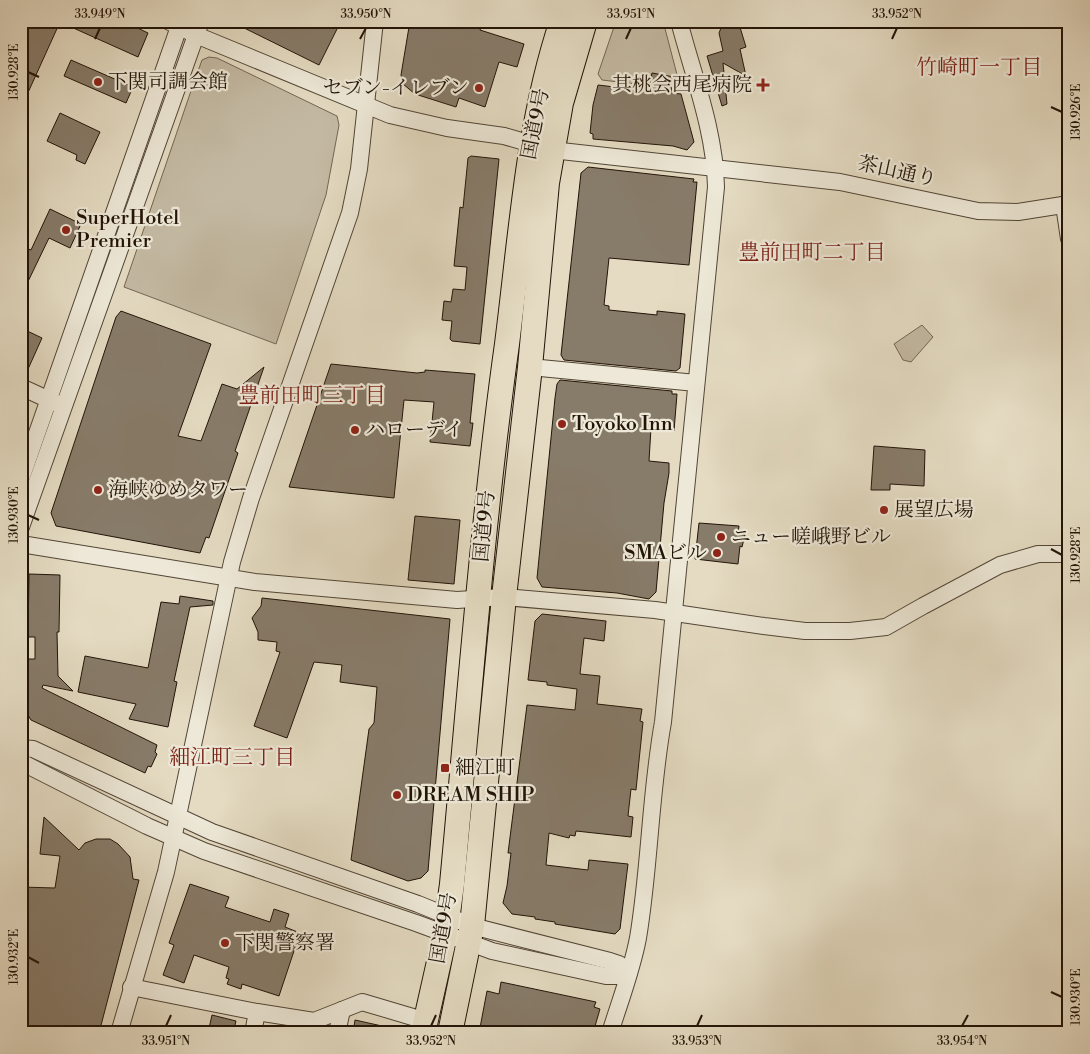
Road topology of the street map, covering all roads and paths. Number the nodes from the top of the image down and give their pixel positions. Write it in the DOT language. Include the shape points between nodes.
graph roads {
  1 [pos="375,21"];
  2 [pos="562,21"];
  3 [pos="584,21"];
  4 [pos="679,21"];
  5 [pos="176,23"];
  6 [pos="198,28"];
  7 [pos="366,106"];
  8 [pos="541,147"];
  9 [pos="716,168"];
  10 [pos="1066,204"];
  11 [pos="1069,239"];
  12 [pos="530,367"];
  13 [pos="696,383"];
  14 [pos="21,388"];
  15 [pos="48,400"];
  16 [pos="65,408"];
  17 [pos="21,479"];
  18 [pos="21,527"];
  19 [pos="21,544"];
  20 [pos="1069,554"];
  21 [pos="228,578"];
  22 [pos="504,597"];
  23 [pos="478,600"];
  24 [pos="674,613"];
  25 [pos="21,748"];
  26 [pos="21,762"];
  27 [pos="178,817"];
  28 [pos="173,838"];
  29 [pos="446,925"];
  30 [pos="471,935"];
  31 [pos="629,972"];
  32 [pos="131,987"];
  33 [pos="342,1010"];
  34 [pos="257,1012"];
  35 [pos="425,1027"];
  36 [pos="119,1033"];
  37 [pos="253,1033"];
  38 [pos="337,1033"];
  39 [pos="450,1033"];
  40 [pos="610,1033"];
  1 -- 7 [label="street"];
  2 -- 8 [label="highway, 国道9号" via="549,60"];
  3 -- 8 [label="highway, 国道9号"];
  4 -- 9 [label="street"];
  5 -- 6 [label="street, 茶山通り"];
  5 -- 15 [label="street"];
  6 -- 7 [label="street, 茶山通り"];
  6 -- 16 [label="street"];
  7 -- 8 [label="street, 茶山通り" via="427,124 504,136"];
  7 -- 21 [label="street" via="359,169 342,240 251,498"];
  8 -- 9 [label="street, 茶山通り"];
  8 -- 12 [label="highway, 国道9号"];
  8 -- 23 [label="highway, 国道9号" via="489,485"];
  9 -- 10 [label="street, 茶山通り" via="840,182 978,210 1018,212"];
  9 -- 13 [label="street"];
  10 -- 11 [label="street"];
  12 -- 13 [label="street"];
  12 -- 22 [label="highway, 国道9号"];
  13 -- 24 [label="street"];
  14 -- 15 [label="street"];
  15 -- 16 [label="street"];
  15 -- 17 [label="street"];
  16 -- 18 [label="street"];
  19 -- 21 [label="street"];
  20 -- 24 [label="street" via="1038,554 1000,565 886,627 869,630 805,630"];
  21 -- 23 [label="street"];
  21 -- 27 [label="street"];
  22 -- 23 [label="street"];
  22 -- 24 [label="street"];
  22 -- 30 [label="highway, 国道9号"];
  23 -- 29 [label="highway, 国道9号"];
  24 -- 31 [label="street" via="653,785 649,854 638,938"];
  25 -- 27 [label="street" via="33,749"];
  26 -- 28 [label="street"];
  27 -- 28 [label="street"];
  27 -- 29 [label="street"];
  28 -- 29 [label="street"];
  28 -- 32 [label="street"];
  29 -- 30 [label="street"];
  29 -- 35 [label="highway, 国道9号"];
  30 -- 31 [label="street" via="492,951 606,976"];
  30 -- 39 [label="highway, 国道9号"];
  31 -- 40 [label="street"];
  32 -- 34 [label="street"];
  32 -- 36 [label="street"];
  33 -- 34 [label="street" via="314,1021"];
  33 -- 35 [label="street" via="362,1002"];
  33 -- 38 [label="street"];
  34 -- 37 [label="street"];
}
